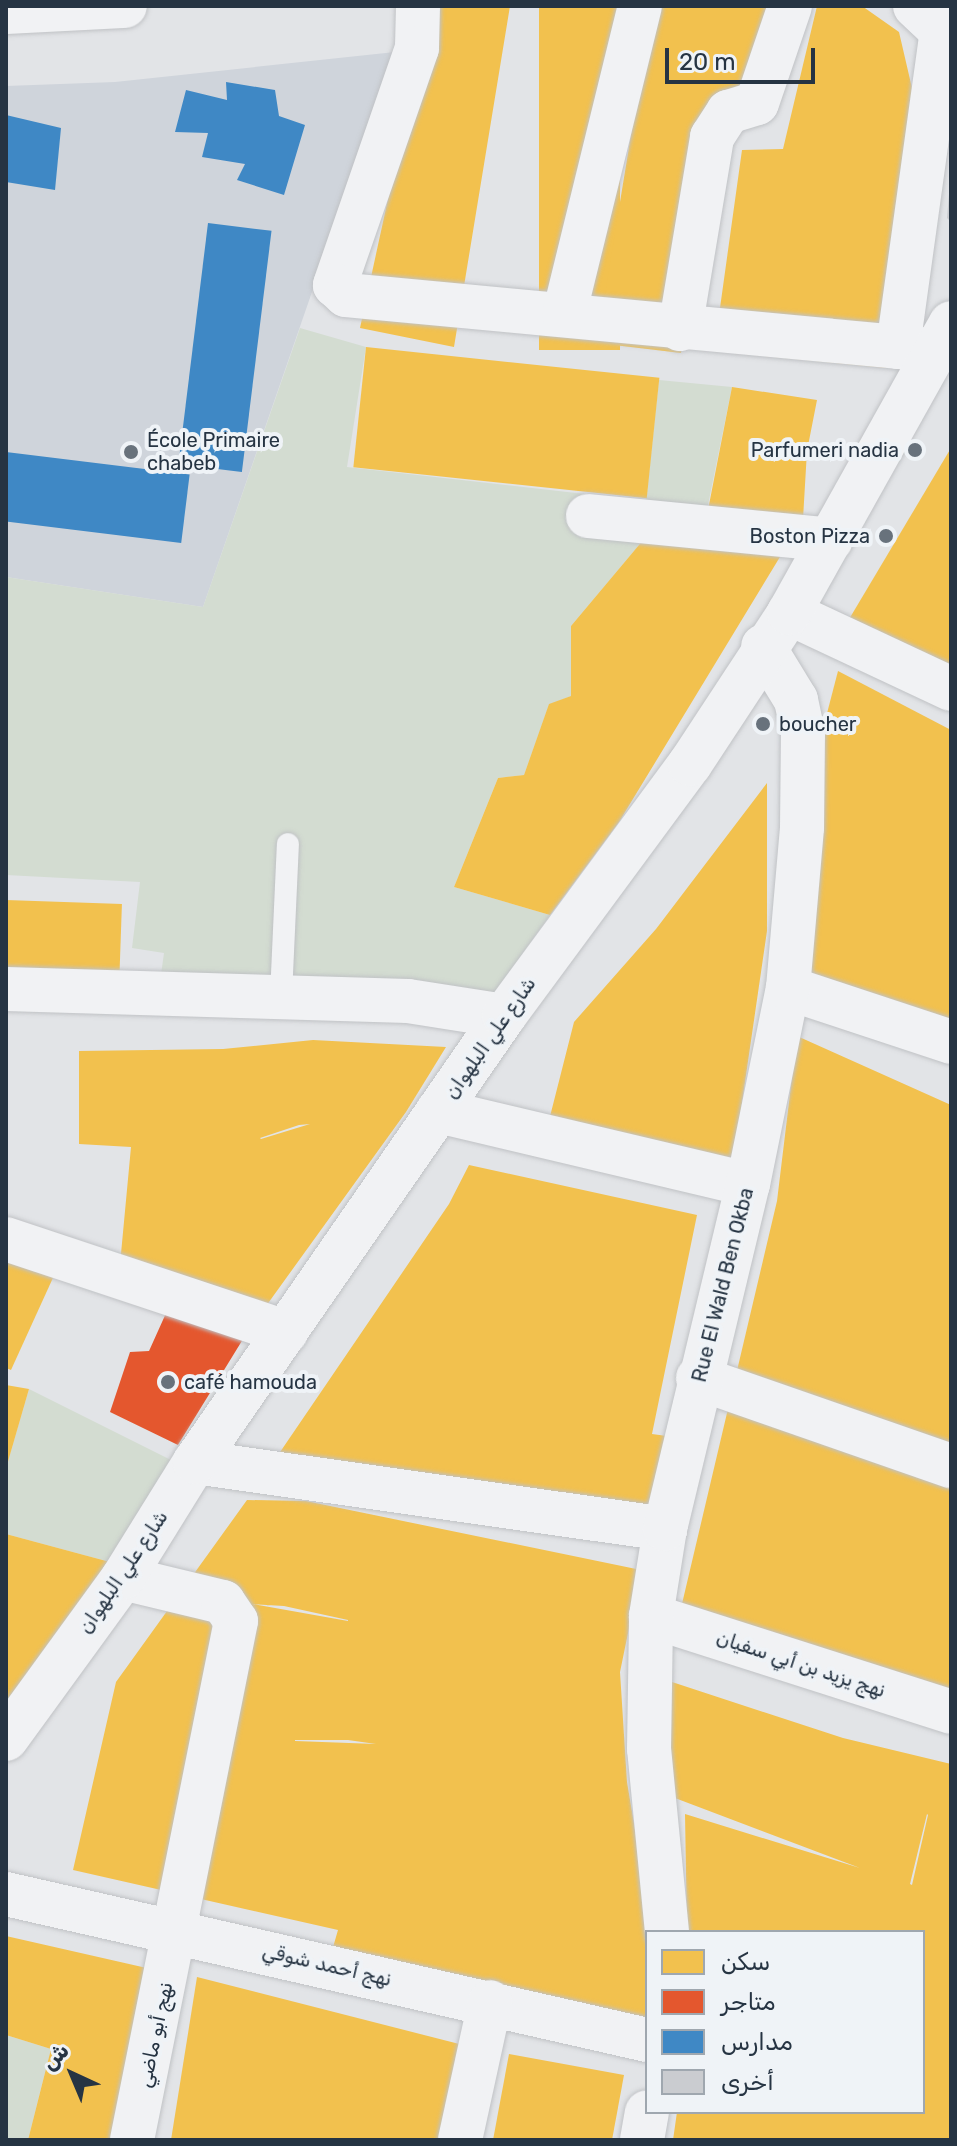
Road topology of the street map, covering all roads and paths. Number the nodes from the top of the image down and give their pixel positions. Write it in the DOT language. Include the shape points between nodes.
graph roads {
  1 [pos="125,6"];
  2 [pos="418,6"];
  3 [pos="640,6"];
  4 [pos="790,6"];
  5 [pos="6,12"];
  6 [pos="936,26"];
  7 [pos="564,315"];
  8 [pos="680,329"];
  9 [pos="929,341"];
  10 [pos="588,516"];
  11 [pos="831,540"];
  12 [pos="776,629"];
  13 [pos="951,689"];
  14 [pos="288,844"];
  15 [pos="788,988"];
  16 [pos="6,989"];
  17 [pos="281,996"];
  18 [pos="504,1016"];
  19 [pos="951,1042"];
  20 [pos="438,1111"];
  21 [pos="748,1184"];
  22 [pos="6,1239"];
  23 [pos="286,1332"];
  24 [pos="698,1378"];
  25 [pos="195,1462"];
  26 [pos="951,1466"];
  27 [pos="665,1529"];
  28 [pos="123,1578"];
  29 [pos="651,1616"];
  30 [pos="951,1712"];
  31 [pos="6,1739"];
  32 [pos="6,1894"];
  33 [pos="667,1930"];
  34 [pos="177,1931"];
  35 [pos="490,2002"];
  36 [pos="645,2040"];
  37 [pos="647,2114"];
  38 [pos="132,2140"];
  39 [pos="460,2140"];
  40 [pos="642,2140"];
  1 -- 5 [label="street"];
  2 -- 7 [label="street" via="417,48 335,285 363,300"];
  3 -- 7 [label="street"];
  4 -- 8 [label="street" via="757,103 728,112 712,137"];
  6 -- 9 [label="street"];
  7 -- 8 [label="street"];
  8 -- 9 [label="street"];
  9 -- 11 [label="street, شارع علي البلهوان"];
  10 -- 11 [label="street"];
  11 -- 12 [label="street, شارع علي البلهوان"];
  12 -- 13 [label="street"];
  12 -- 15 [label="street, Rue El Wald Ben Okba" via="803,733 802,827"];
  12 -- 18 [label="street, شارع علي البلهوان" via="690,764"];
  14 -- 17 [label="lane"];
  15 -- 19 [label="street"];
  15 -- 21 [label="street, Rue El Wald Ben Okba"];
  16 -- 17 [label="street"];
  17 -- 18 [label="street" via="408,1001"];
  18 -- 20 [label="street, شارع علي البلهوان"];
  20 -- 21 [label="street"];
  20 -- 23 [label="street, شارع علي البلهوان"];
  21 -- 24 [label="street, Rue El Wald Ben Okba"];
  22 -- 23 [label="street"];
  23 -- 25 [label="street, شارع علي البلهوان"];
  24 -- 26 [label="street"];
  24 -- 27 [label="street, Rue El Wald Ben Okba"];
  25 -- 27 [label="street"];
  25 -- 28 [label="street, شارع علي البلهوان"];
  27 -- 29 [label="street, Rue El Wald Ben Okba"];
  28 -- 31 [label="street, شارع علي البلهوان"];
  28 -- 34 [label="street, نهج أبو ماضي" via="223,1602 236,1621"];
  29 -- 30 [label="street, نهج يزيد بن أبي سفيان"];
  29 -- 33 [label="street, Rue El Wald Ben Okba" via="649,1749"];
  32 -- 34 [label="street, نهج أحمد شوقي"];
  34 -- 35 [label="street, نهج أحمد شوقي"];
  34 -- 38 [label="street, نهج أبو ماضي"];
  35 -- 36 [label="street, نهج أحمد شوقي"];
  35 -- 39 [label="street"];
  37 -- 40 [label="street"];
}
